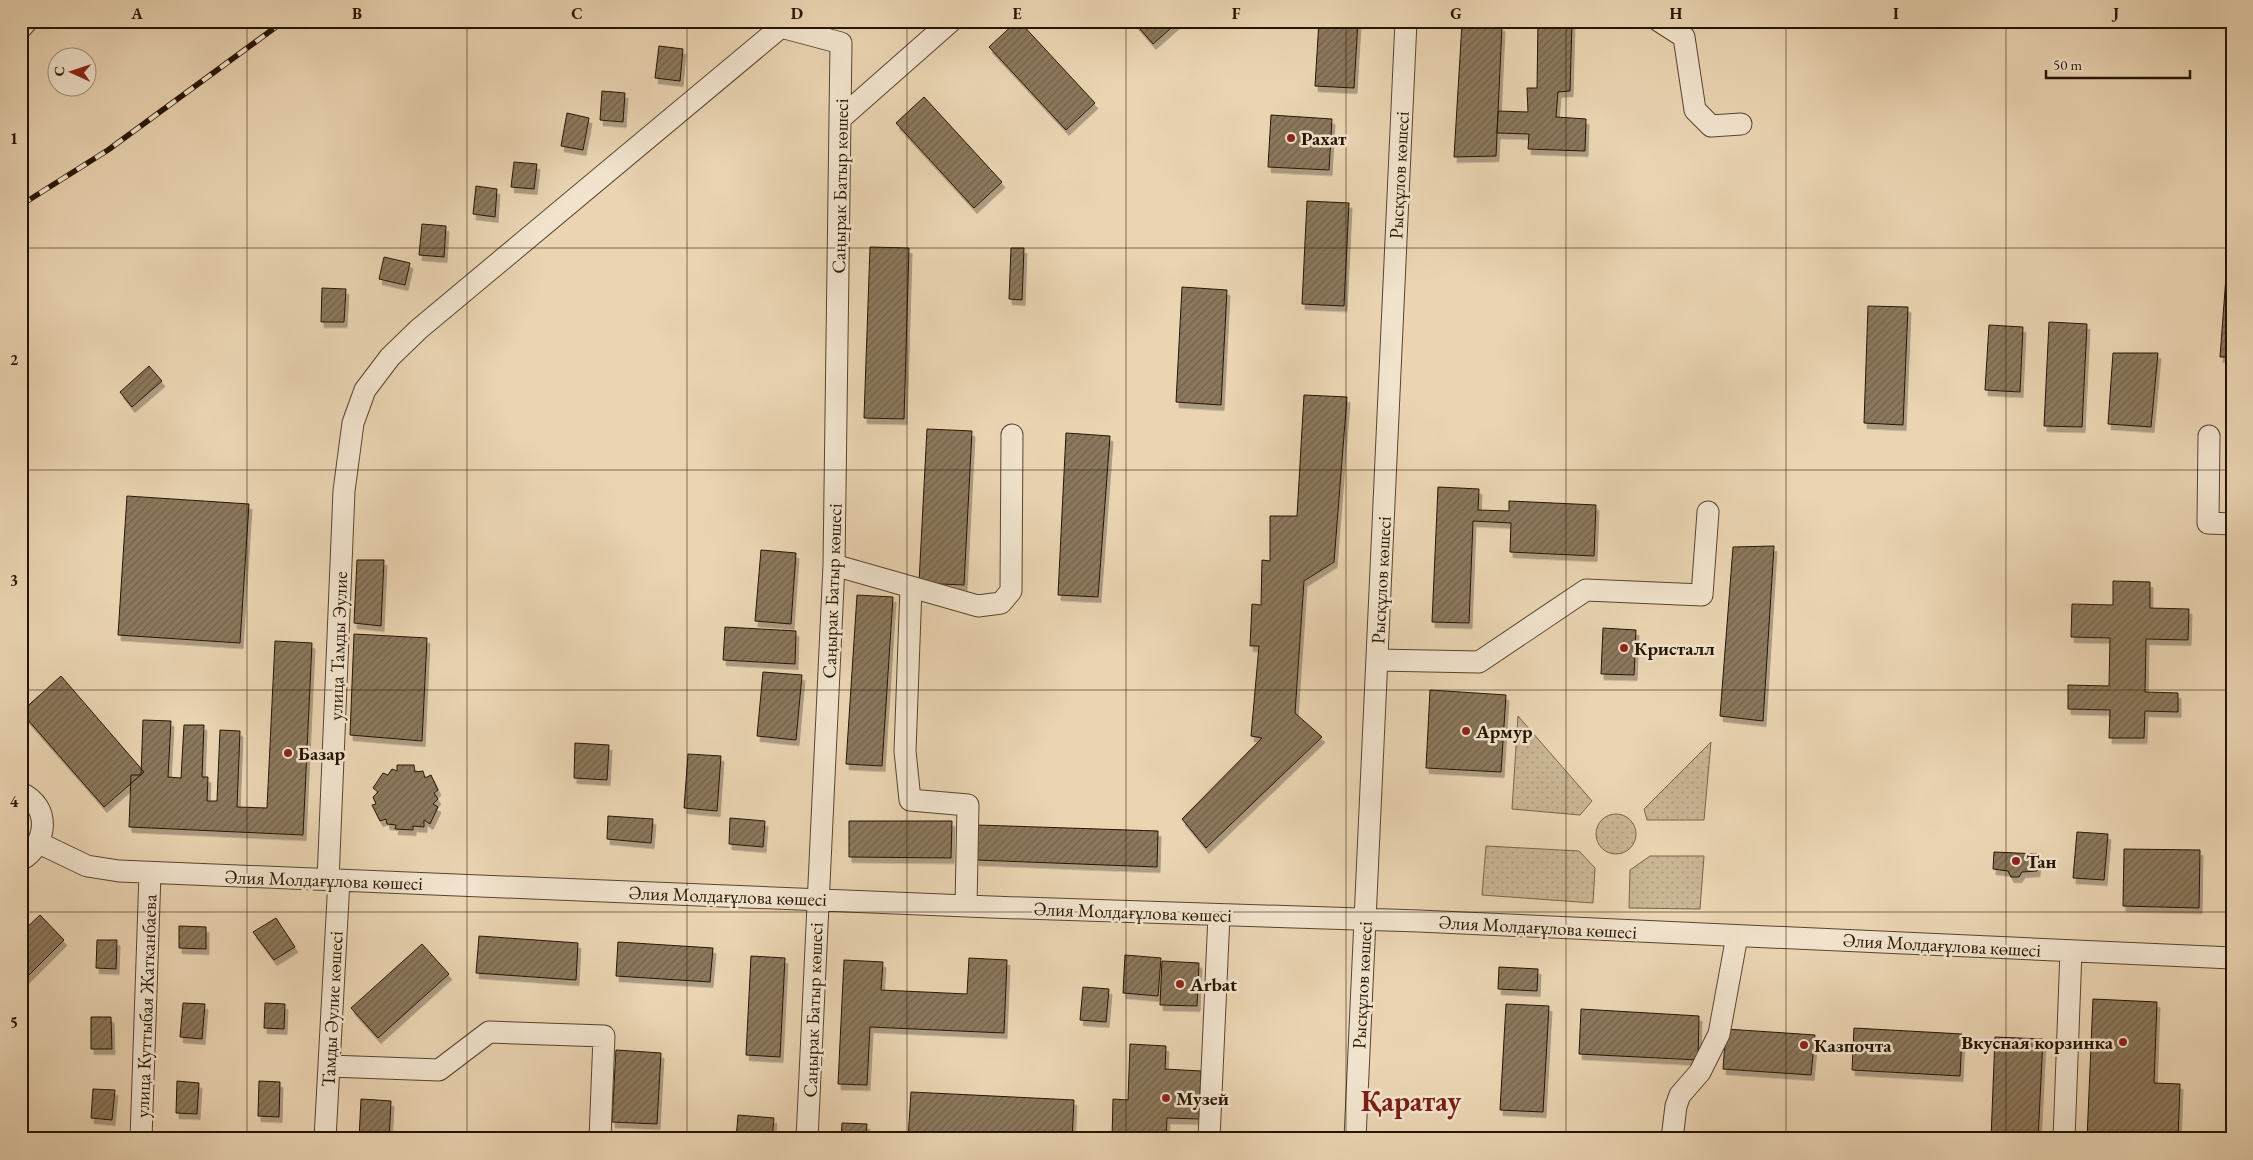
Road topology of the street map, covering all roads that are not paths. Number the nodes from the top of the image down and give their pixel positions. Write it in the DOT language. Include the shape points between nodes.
graph roads {
  1 [pos="28,21"];
  2 [pos="951,21"];
  3 [pos="1406,21"];
  4 [pos="1659,21"];
  5 [pos="21,28"];
  6 [pos="841,43"];
  7 [pos="841,118"];
  8 [pos="1741,124"];
  9 [pos="1012,435"];
  10 [pos="2209,436"];
  11 [pos="1708,512"];
  12 [pos="2232,524"];
  13 [pos="834,565"];
  14 [pos="911,587"];
  15 [pos="1377,660"];
  16 [pos="21,794"];
  17 [pos="39,843"];
  18 [pos="21,860"];
  19 [pos="150,872"];
  20 [pos="334,880"];
  21 [pos="818,900"];
  22 [pos="966,906"];
  23 [pos="1219,915"];
  24 [pos="1365,920"];
  25 [pos="1737,936"];
  26 [pos="2071,952"];
  27 [pos="2232,958"];
  28 [pos="329,1066"];
  29 [pos="141,1139"];
  30 [pos="325,1139"];
  31 [pos="600,1139"];
  32 [pos="807,1139"];
  33 [pos="1209,1139"];
  34 [pos="1355,1139"];
  35 [pos="1672,1139"];
  36 [pos="2064,1139"];
  1 -- 5 [label="street"];
  2 -- 7 [label="street"];
  3 -- 15 [label="street, Рысқұлов көшесі"];
  4 -- 8 [label="street" via="1684,37 1695,110 1711,126"];
  6 -- 7 [label="street, Саңырак Батыр көшесі"];
  6 -- 20 [label="street, улица Тамды Эулие" via="781,27 419,329 390,357 366,390 352,423 344,491"];
  7 -- 13 [label="street, Саңырак Батыр көшесі"];
  9 -- 14 [label="street" via="1011,591 1001,603 978,606"];
  10 -- 12 [label="street" via="2208,523"];
  11 -- 15 [label="street" via="1702,595 1586,590 1479,662"];
  13 -- 14 [label="street"];
  13 -- 21 [label="street, Саңырак Батыр көшесі"];
  14 -- 22 [label="street" via="905,751 910,800 968,805"];
  15 -- 24 [label="street, Рысқұлов көшесі"];
  16 -- 17 [label="street" via="37,805 42,817"];
  17 -- 18 [label="street" via="30,855"];
  17 -- 19 [label="street, Әлия Молдағұлова көшесі" via="87,866"];
  19 -- 20 [label="street, Әлия Молдағұлова көшесі"];
  19 -- 29 [label="street, улица Куттыбая Жатканбаева"];
  20 -- 21 [label="street, Әлия Молдағұлова көшесі"];
  20 -- 28 [label="street, Тамды Әулие көшесі"];
  21 -- 22 [label="street, Әлия Молдағұлова көшесі"];
  21 -- 32 [label="street, Саңырак Батыр көшесі"];
  22 -- 23 [label="street, Әлия Молдағұлова көшесі"];
  23 -- 24 [label="street, Әлия Молдағұлова көшесі"];
  23 -- 33 [label="street"];
  24 -- 25 [label="street, Әлия Молдағұлова көшесі"];
  24 -- 34 [label="street, Рысқұлов көшесі"];
  25 -- 26 [label="street, Әлия Молдағұлова көшесі"];
  25 -- 35 [label="street" via="1718,1034 1700,1072 1680,1096"];
  26 -- 27 [label="street, Әлия Молдағұлова көшесі"];
  26 -- 36 [label="street"];
  28 -- 30 [label="street, Тамды Әулие көшесі"];
  28 -- 31 [label="street" via="439,1070 490,1032 604,1036"];
}
